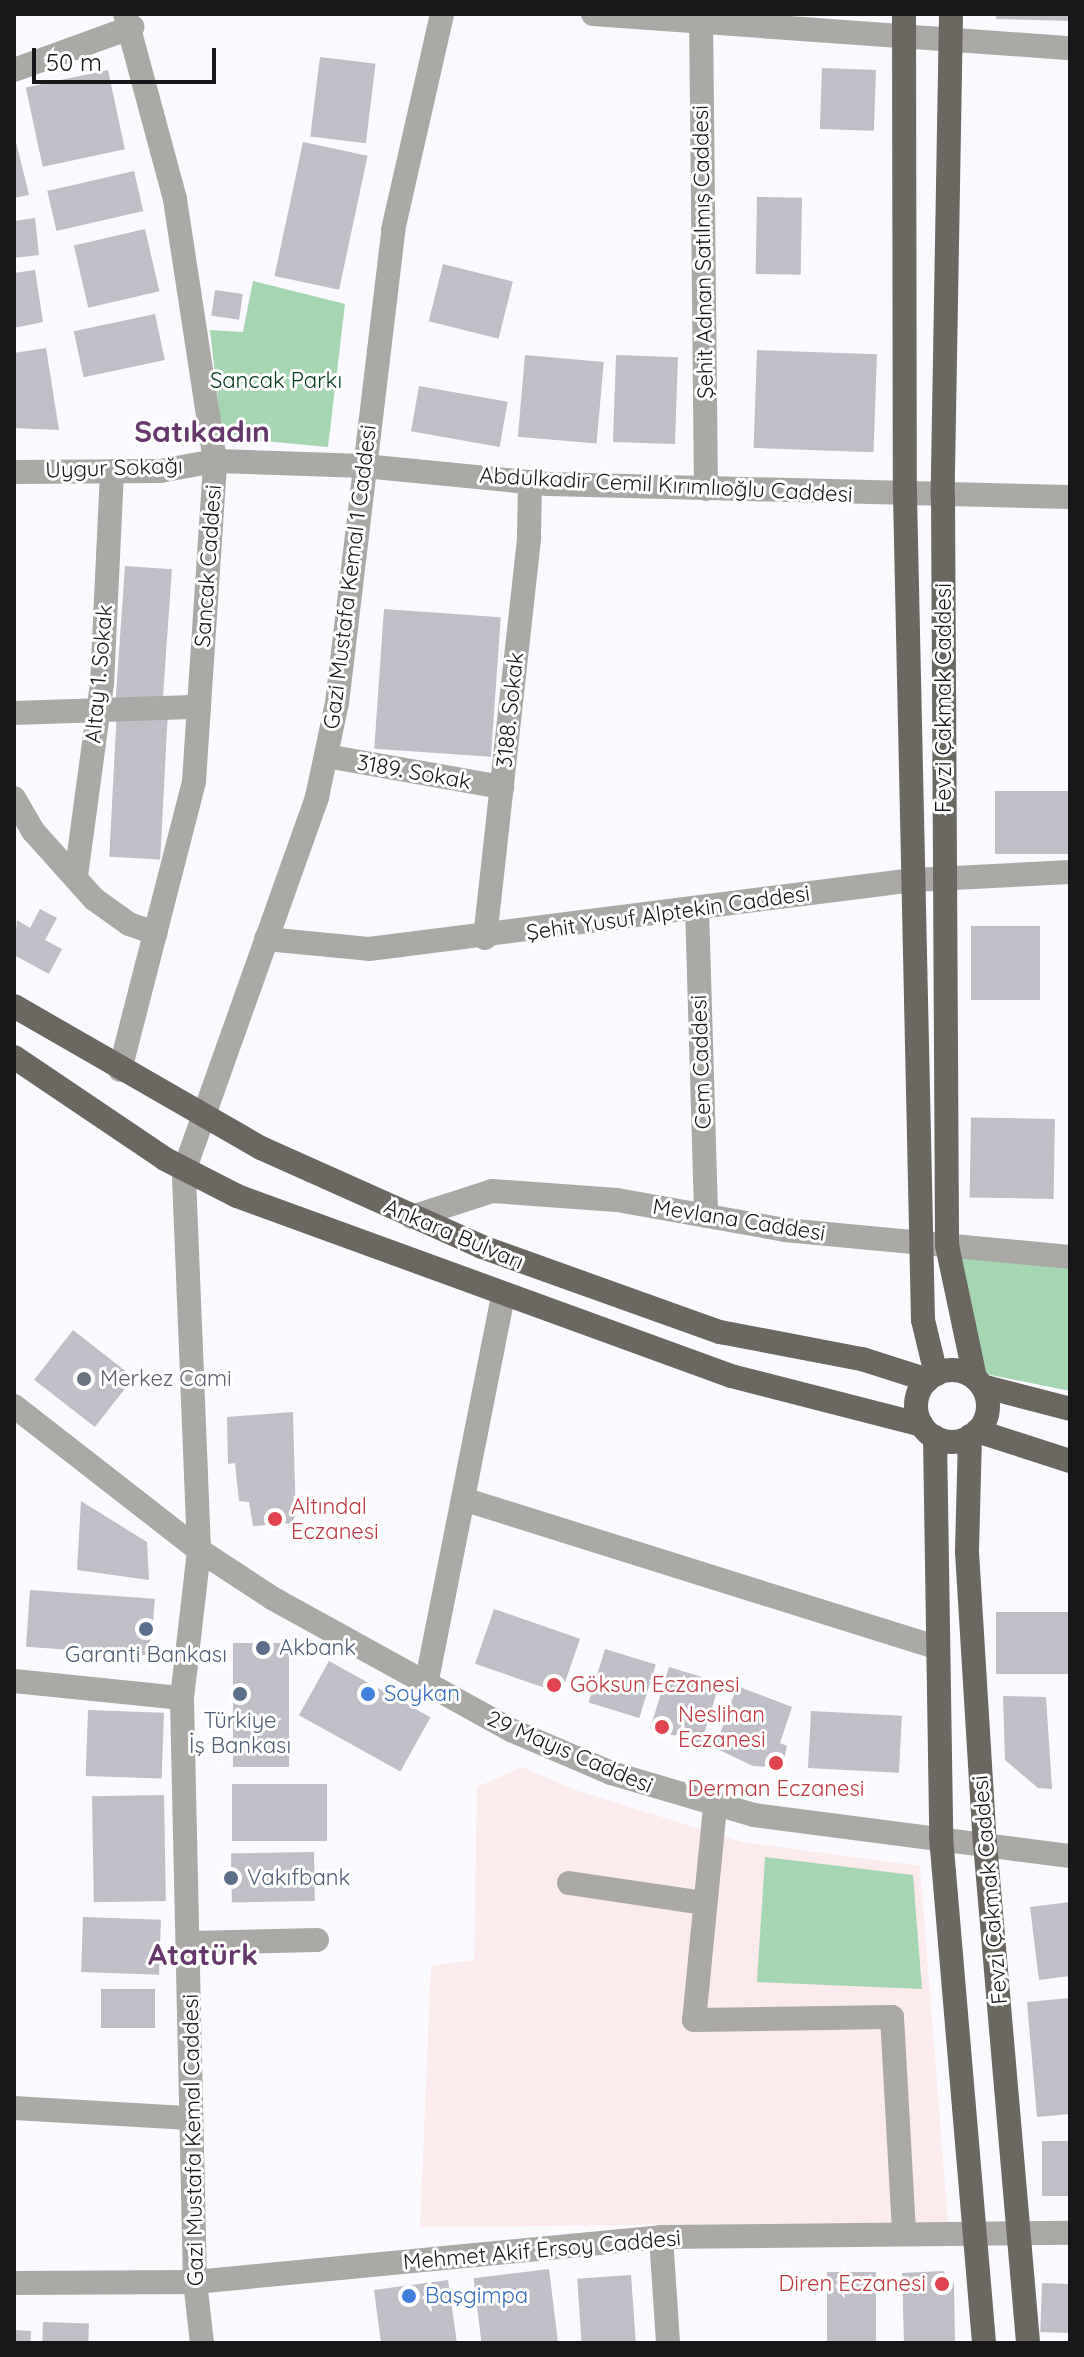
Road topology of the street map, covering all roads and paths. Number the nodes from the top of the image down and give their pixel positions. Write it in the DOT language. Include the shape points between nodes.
graph roads {
  1 [pos="442,14"];
  2 [pos="593,14"];
  3 [pos="951,14"];
  4 [pos="701,18"];
  5 [pos="128,21"];
  6 [pos="904,25"];
  7 [pos="951,40"];
  8 [pos="1070,48"];
  9 [pos="14,70"];
  10 [pos="215,461"];
  11 [pos="364,466"];
  12 [pos="112,471"];
  13 [pos="14,472"];
  14 [pos="530,482"];
  15 [pos="706,489"];
  16 [pos="905,495"];
  17 [pos="943,496"];
  18 [pos="1070,497"];
  19 [pos="99,707"];
  20 [pos="199,707"];
  21 [pos="14,713"];
  22 [pos="326,756"];
  23 [pos="502,787"];
  24 [pos="14,798"];
  25 [pos="1070,872"];
  26 [pos="76,876"];
  27 [pos="944,878"];
  28 [pos="914,880"];
  29 [pos="697,908"];
  30 [pos="155,933"];
  31 [pos="485,938"];
  32 [pos="266,939"];
  33 [pos="14,1006"];
  34 [pos="14,1057"];
  35 [pos="120,1070"];
  36 [pos="203,1118"];
  37 [pos="184,1171"];
  38 [pos="706,1216"];
  39 [pos="412,1217"];
  40 [pos="922,1242"];
  41 [pos="947,1245"];
  42 [pos="1070,1257"];
  43 [pos="503,1296"];
  44 [pos="932,1377"];
  45 [pos="978,1382"];
  46 [pos="14,1406"];
  47 [pos="1070,1409"];
  48 [pos="928,1431"];
  49 [pos="974,1434"];
  50 [pos="1070,1461"];
  51 [pos="463,1499"];
  52 [pos="199,1550"];
  53 [pos="936,1647"];
  54 [pos="14,1681"];
  55 [pos="426,1685"];
  56 [pos="182,1698"];
  57 [pos="715,1807"];
  58 [pos="941,1837"];
  59 [pos="985,1843"];
  60 [pos="1070,1856"];
  61 [pos="569,1883"];
  62 [pos="705,1903"];
  63 [pos="317,1940"];
  64 [pos="190,1943"];
  65 [pos="14,2108"];
  66 [pos="190,2118"];
  67 [pos="1020,2231"];
  68 [pos="974,2233"];
  69 [pos="1070,2233"];
  70 [pos="904,2234"];
  71 [pos="661,2237"];
  72 [pos="195,2282"];
  73 [pos="14,2283"];
  74 [pos="202,2343"];
  75 [pos="668,2343"];
  76 [pos="984,2343"];
  77 [pos="1028,2343"];
  1 -- 11 [label="street, Gazi Mustafa Kemal 1 Caddesi" via="393,230"];
  2 -- 4 [label="street"];
  3 -- 7 [label="main road, Fevzi Çakmak Caddesi"];
  4 -- 6 [label="street"];
  4 -- 15 [label="street, Şehit Adnan Satılmış Caddesi"];
  5 -- 9 [label="street"];
  5 -- 10 [label="street, Sancak Caddesi" via="175,199"];
  6 -- 7 [label="street"];
  6 -- 16 [label="main road, Fevzi Çakmak Caddesi"];
  7 -- 8 [label="street"];
  7 -- 17 [label="main road, Fevzi Çakmak Caddesi"];
  10 -- 11 [label="street, Abdulkadir Cemil Kırımlıoğlu Caddesi"];
  10 -- 12 [label="street, Uygur Sokağı" via="160,471"];
  10 -- 20 [label="street, Sancak Caddesi"];
  11 -- 14 [label="street, Abdulkadir Cemil Kırımlıoğlu Caddesi"];
  11 -- 22 [label="street, Gazi Mustafa Kemal 1 Caddesi" via="337,703"];
  12 -- 13 [label="street, Uygur Sokağı"];
  12 -- 19 [label="street, Altay 1. Sokak"];
  14 -- 15 [label="street, Abdulkadir Cemil Kırımlıoğlu Caddesi"];
  14 -- 23 [label="street, 3188. Sokak" via="529,537"];
  15 -- 16 [label="street, Abdulkadir Cemil Kırımlıoğlu Caddesi"];
  16 -- 17 [label="street, Abdulkadir Cemil Kırımlıoğlu Caddesi"];
  16 -- 28 [label="main road, Fevzi Çakmak Caddesi"];
  17 -- 18 [label="street, Abdulkadir Cemil Kırımlıoğlu Caddesi"];
  17 -- 27 [label="main road, Fevzi Çakmak Caddesi"];
  19 -- 20 [label="street"];
  19 -- 21 [label="street"];
  19 -- 26 [label="street, Altay 1. Sokak"];
  20 -- 30 [label="street, Sancak Caddesi" via="194,781"];
  22 -- 23 [label="street, 3189. Sokak"];
  22 -- 32 [label="street, Gazi Mustafa Kemal 1 Caddesi" via="317,797"];
  23 -- 31 [label="street, 3188. Sokak"];
  24 -- 26 [label="street" via="33,831"];
  25 -- 27 [label="street, Şehit Yusuf Alptekin Caddesi"];
  26 -- 30 [label="street" via="94,899 129,924"];
  27 -- 28 [label="street, Şehit Yusuf Alptekin Caddesi"];
  27 -- 41 [label="main road, Fevzi Çakmak Caddesi"];
  28 -- 29 [label="street, Şehit Yusuf Alptekin Caddesi"];
  28 -- 40 [label="main road, Fevzi Çakmak Caddesi"];
  29 -- 31 [label="street, Şehit Yusuf Alptekin Caddesi"];
  29 -- 38 [label="street, Cem Caddesi"];
  30 -- 35 [label="street, Sancak Caddesi"];
  31 -- 32 [label="street, Şehit Yusuf Alptekin Caddesi" via="369,949"];
  32 -- 36 [label="street, Gazi Mustafa Kemal 1 Caddesi"];
  33 -- 35 [label="main road, Ankara Bulvarı"];
  34 -- 37 [label="main road, Ankara Bulvarı"];
  35 -- 36 [label="main road, Ankara Bulvarı"];
  36 -- 37 [label="street, Gazi Mustafa Kemal 1 Caddesi"];
  36 -- 39 [label="main road, Ankara Bulvarı"];
  37 -- 43 [label="main road, Ankara Bulvarı"];
  37 -- 52 [label="street, Gazi Mustafa Kemal Caddesi"];
  38 -- 39 [label="street, Mevlana Caddesi" via="617,1200 492,1191"];
  38 -- 40 [label="street, Mevlana Caddesi" via="785,1230"];
  39 -- 44 [label="main road, Ankara Bulvarı" via="557,1277 720,1332"];
  40 -- 41 [label="street, Mevlana Caddesi"];
  40 -- 44 [label="main road, Fevzi Çakmak Caddesi" via="923,1320"];
  41 -- 42 [label="street, Mevlana Caddesi"];
  41 -- 45 [label="main road, Fevzi Çakmak Caddesi"];
  43 -- 48 [label="main road, Ankara Bulvarı" via="731,1376"];
  43 -- 51 [label="street"];
  44 -- 45 [label="main road" via="956,1370"];
  44 -- 48 [label="main road" via="916,1407"];
  45 -- 47 [label="main road"];
  45 -- 49 [label="main road" via="987,1405"];
  46 -- 52 [label="street, 29 Mayıs Caddesi"];
  48 -- 49 [label="main road" via="953,1442"];
  48 -- 53 [label="main road, Fevzi Çakmak Caddesi"];
  49 -- 50 [label="main road"];
  49 -- 59 [label="main road, Fevzi Çakmak Caddesi" via="967,1552"];
  51 -- 53 [label="street"];
  51 -- 55 [label="street"];
  52 -- 55 [label="street, 29 Mayıs Caddesi"];
  52 -- 56 [label="street, Gazi Mustafa Kemal Caddesi"];
  53 -- 58 [label="main road, Fevzi Çakmak Caddesi"];
  54 -- 56 [label="street"];
  55 -- 57 [label="street, 29 Mayıs Caddesi" via="611,1773"];
  56 -- 64 [label="street, Gazi Mustafa Kemal Caddesi"];
  57 -- 58 [label="street, 29 Mayıs Caddesi"];
  57 -- 62 [label="street"];
  58 -- 59 [label="street, 29 Mayıs Caddesi"];
  58 -- 68 [label="main road, Fevzi Çakmak Caddesi"];
  59 -- 60 [label="street, 29 Mayıs Caddesi"];
  59 -- 67 [label="main road, Fevzi Çakmak Caddesi"];
  61 -- 62 [label="street"];
  62 -- 70 [label="street" via="694,2020 892,2017"];
  63 -- 64 [label="street"];
  64 -- 66 [label="street, Gazi Mustafa Kemal Caddesi"];
  65 -- 66 [label="street"];
  66 -- 72 [label="street, Gazi Mustafa Kemal Caddesi"];
  67 -- 68 [label="street, Mehmet Akif Ersoy Caddesi"];
  67 -- 69 [label="street, Mehmet Akif Ersoy Caddesi"];
  67 -- 77 [label="main road, Fevzi Çakmak Caddesi"];
  68 -- 70 [label="street, Mehmet Akif Ersoy Caddesi"];
  68 -- 76 [label="main road, Fevzi Çakmak Caddesi"];
  70 -- 71 [label="street, Mehmet Akif Ersoy Caddesi"];
  71 -- 72 [label="street, Mehmet Akif Ersoy Caddesi"];
  71 -- 75 [label="street"];
  72 -- 73 [label="street, Mehmet Akif Ersoy Caddesi"];
  72 -- 74 [label="street, Gazi Mustafa Kemal Caddesi"];
}
